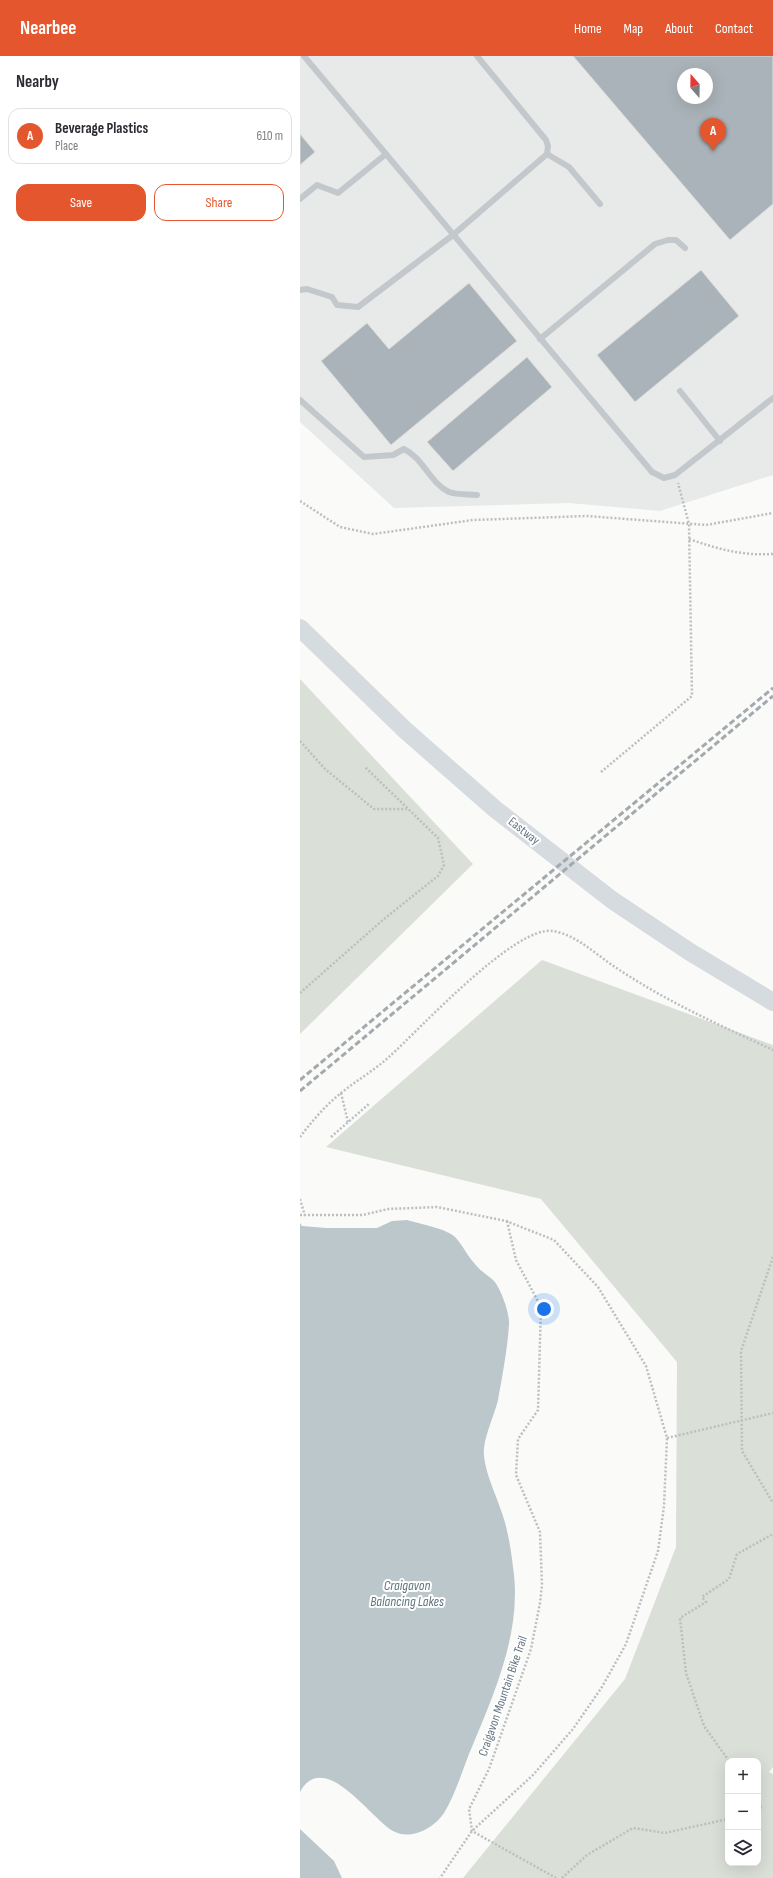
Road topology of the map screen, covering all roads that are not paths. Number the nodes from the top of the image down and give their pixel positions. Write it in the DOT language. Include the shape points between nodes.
graph roads {
  1 [pos="304,56"];
  2 [pos="477,56"];
  3 [pos="386,154"];
  4 [pos="547,154"];
  5 [pos="300,199"];
  6 [pos="600,204"];
  7 [pos="453,235"];
  8 [pos="685,248"];
  9 [pos="300,290"];
  10 [pos="540,339"];
  11 [pos="680,391"];
  12 [pos="773,398"];
  13 [pos="300,400"];
  14 [pos="720,441"];
  15 [pos="477,495"];
  16 [pos="300,628"];
  17 [pos="773,1002"];
  1 -- 3 [label="lane"];
  2 -- 4 [label="lane" via="546,140"];
  3 -- 5 [label="lane" via="338,193 317,185"];
  3 -- 7 [label="lane"];
  4 -- 6 [label="lane" via="569,167"];
  4 -- 7 [label="lane"];
  7 -- 9 [label="lane" via="358,307 337,305 332,296 307,289"];
  7 -- 10 [label="lane"];
  8 -- 10 [label="lane" via="676,240 655,244"];
  10 -- 14 [label="lane" via="652,472 664,478 676,475"];
  11 -- 14 [label="lane"];
  12 -- 14 [label="lane"];
  13 -- 15 [label="lane" via="364,457 393,455 404,450 414,454 430,476 449,492"];
  16 -- 17 [label="street, Eastway" via="405,730 495,809 612,900 690,952"];
}
